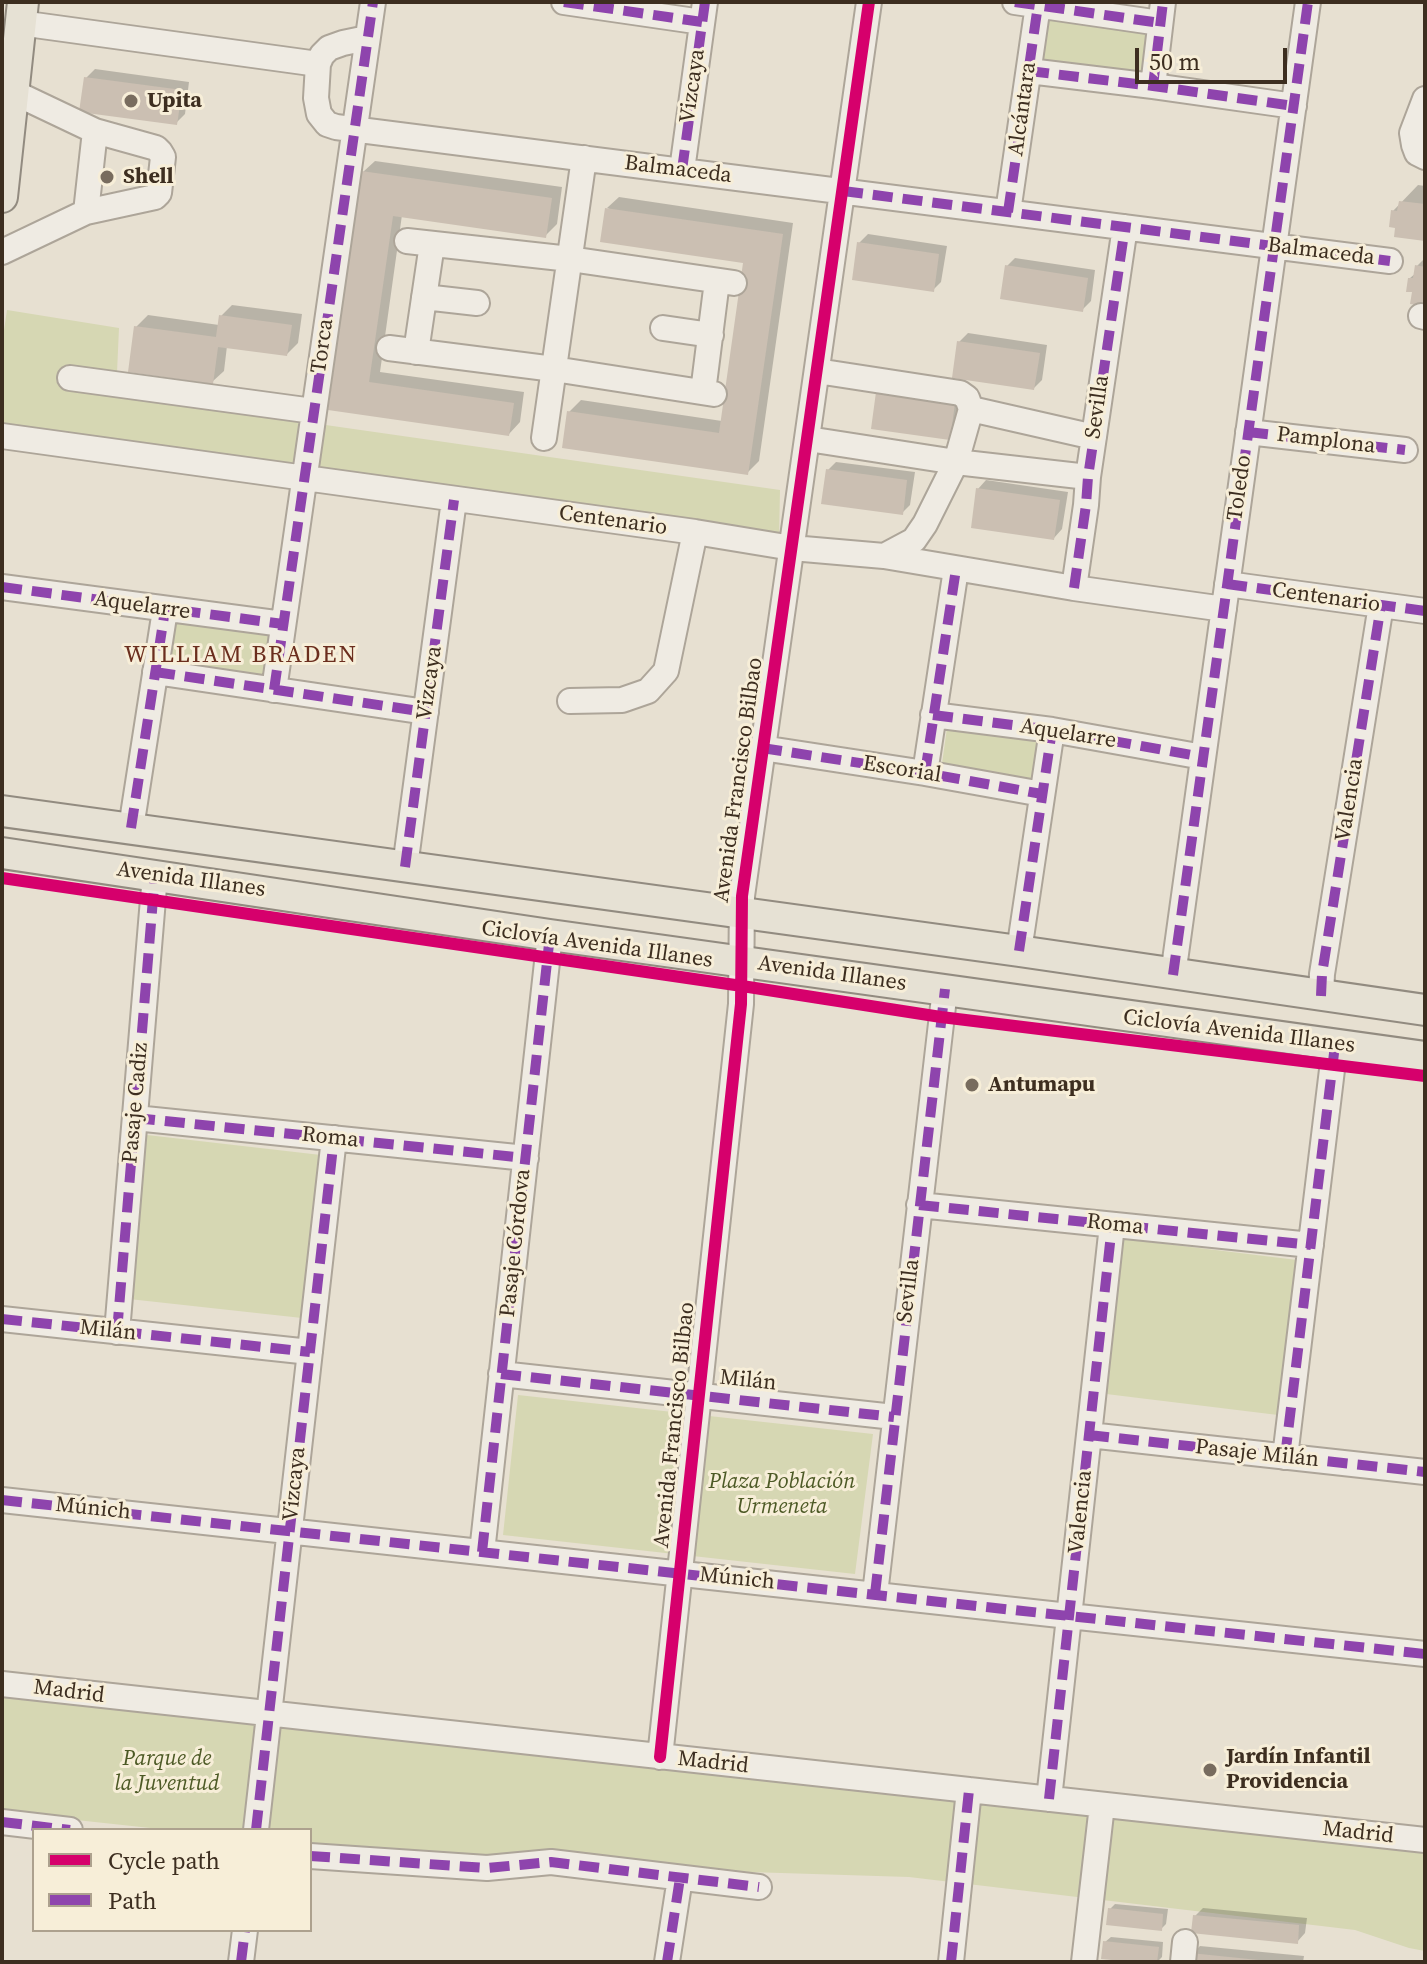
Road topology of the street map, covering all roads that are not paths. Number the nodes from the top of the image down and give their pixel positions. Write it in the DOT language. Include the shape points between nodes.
graph roads {
  1 [pos="373,2"];
  2 [pos="564,2"];
  3 [pos="869,2"];
  4 [pos="1308,2"];
  5 [pos="1027,4"];
  6 [pos="703,12"];
  7 [pos="1162,12"];
  8 [pos="22,13"];
  9 [pos="367,38"];
  10 [pos="318,64"];
  11 [pos="1029,71"];
  12 [pos="1153,86"];
  13 [pos="13,92"];
  14 [pos="1425,99"];
  15 [pos="1294,106"];
  16 [pos="354,128"];
  17 [pos="95,131"];
  18 [pos="1425,157"];
  19 [pos="584,158"];
  20 [pos="682,170"];
  21 [pos="843,191"];
  22 [pos="2,197"];
  23 [pos="86,212"];
  24 [pos="1008,212"];
  25 [pos="1125,227"];
  26 [pos="407,241"];
  27 [pos="432,244"];
  28 [pos="1274,246"];
  29 [pos="2,252"];
  30 [pos="570,259"];
  31 [pos="1390,261"];
  32 [pos="424,297"];
  33 [pos="477,303"];
  34 [pos="663,328"];
  35 [pos="711,335"];
  36 [pos="389,348"];
  37 [pos="416,352"];
  38 [pos="554,369"];
  39 [pos="817,371"];
  40 [pos="70,378"];
  41 [pos="971,409"];
  42 [pos="313,411"];
  43 [pos="1248,432"];
  44 [pos="2,436"];
  45 [pos="1094,437"];
  46 [pos="544,438"];
  47 [pos="808,439"];
  48 [pos="1405,450"];
  49 [pos="956,462"];
  50 [pos="1088,477"];
  51 [pos="304,478"];
  52 [pos="454,500"];
  53 [pos="695,532"];
  54 [pos="792,548"];
  55 [pos="884,556"];
  56 [pos="956,569"];
  57 [pos="1227,584"];
  58 [pos="2,587"];
  59 [pos="1074,588"];
  60 [pos="1381,605"];
  61 [pos="1224,609"];
  62 [pos="165,610"];
  63 [pos="1425,611"];
  64 [pos="283,624"];
  65 [pos="155,672"];
  66 [pos="274,690"];
  67 [pos="570,701"];
  68 [pos="426,712"];
  69 [pos="933,715"];
  70 [pos="1052,730"];
  71 [pos="762,748"];
  72 [pos="1203,757"];
  73 [pos="925,773"];
  74 [pos="1042,794"];
  75 [pos="2,811"];
  76 [pos="131,828"];
  77 [pos="2,853"];
  78 [pos="405,867"];
  79 [pos="155,875"];
  80 [pos="741,914"];
  81 [pos="550,935"];
  82 [pos="1019,951"];
  83 [pos="743,962"];
  84 [pos="1173,975"];
  85 [pos="945,989"];
  86 [pos="1321,996"];
  87 [pos="1425,1010"];
  88 [pos="1335,1045"];
  89 [pos="1425,1057"];
  90 [pos="135,1118"];
  91 [pos="334,1138"];
  92 [pos="526,1158"];
  93 [pos="919,1205"];
  94 [pos="1112,1225"];
  95 [pos="1311,1245"];
  96 [pos="2,1319"];
  97 [pos="117,1332"];
  98 [pos="310,1352"];
  99 [pos="501,1374"];
  100 [pos="698,1395"];
  101 [pos="894,1417"];
  102 [pos="1089,1435"];
  103 [pos="1285,1457"];
  104 [pos="1425,1472"];
  105 [pos="2,1500"];
  106 [pos="290,1531"];
  107 [pos="482,1552"];
  108 [pos="680,1573"];
  109 [pos="875,1594"];
  110 [pos="1069,1616"];
  111 [pos="1425,1654"];
  112 [pos="2,1684"];
  113 [pos="269,1715"];
  114 [pos="660,1757"];
  115 [pos="969,1790"];
  116 [pos="1049,1799"];
  117 [pos="1102,1805"];
  118 [pos="2,1822"];
  119 [pos="53,1828"];
  120 [pos="256,1828"];
  121 [pos="1425,1840"];
  122 [pos="312,1856"];
  123 [pos="680,1878"];
  124 [pos="759,1887"];
  125 [pos="245,1932"];
  126 [pos="241,1962"];
  127 [pos="667,1962"];
  128 [pos="951,1962"];
  129 [pos="1084,1962"];
  1 -- 9 [label="street, Torca"];
  2 -- 6 [label="street"];
  3 -- 21 [label="street, Avenida Francisco Bilbao"];
  4 -- 15 [label="street, Toledo"];
  5 -- 7 [label="street"];
  5 -- 11 [label="street, Alcántara"];
  6 -- 20 [label="street, Vizcaya"];
  7 -- 12 [label="street"];
  8 -- 10 [label="street"];
  8 -- 13 [label="main road"];
  9 -- 10 [label="street" via="329,48"];
  9 -- 16 [label="street, Torca"];
  10 -- 16 [label="street, Balmaceda" via="319,114 327,124"];
  11 -- 12 [label="street"];
  11 -- 24 [label="street, Alcántara"];
  12 -- 15 [label="street"];
  13 -- 17 [label="street"];
  13 -- 22 [label="main road"];
  14 -- 18 [label="street" via="1412,133 1417,153"];
  15 -- 28 [label="street, Toledo"];
  16 -- 19 [label="street, Balmaceda"];
  16 -- 42 [label="street, Torca"];
  17 -- 23 [label="street"];
  17 -- 23 [label="street" via="156,148 163,157 162,169 155,197"];
  19 -- 20 [label="street, Balmaceda"];
  19 -- 30 [label="street"];
  20 -- 21 [label="street, Balmaceda"];
  21 -- 24 [label="street, Balmaceda"];
  21 -- 39 [label="street, Avenida Francisco Bilbao"];
  23 -- 29 [label="street"];
  24 -- 25 [label="street, Balmaceda"];
  25 -- 28 [label="street, Balmaceda"];
  25 -- 45 [label="street, Sevilla"];
  26 -- 27 [label="street"];
  27 -- 30 [label="street"];
  27 -- 32 [label="street"];
  28 -- 31 [label="street, Balmaceda"];
  28 -- 43 [label="street, Toledo"];
  30 -- 35 [label="street" via="726,282"];
  30 -- 38 [label="street"];
  32 -- 33 [label="street"];
  32 -- 37 [label="street"];
  34 -- 35 [label="street"];
  35 -- 38 [label="street" via="708,393"];
  36 -- 37 [label="street"];
  37 -- 38 [label="street"];
  38 -- 46 [label="street"];
  39 -- 41 [label="street" via="960,393"];
  39 -- 47 [label="street, Avenida Francisco Bilbao"];
  40 -- 42 [label="street"];
  41 -- 45 [label="street"];
  41 -- 49 [label="street"];
  42 -- 51 [label="street, Torca"];
  43 -- 48 [label="street, Pamplona"];
  43 -- 57 [label="street, Toledo"];
  44 -- 51 [label="street, Centenario"];
  45 -- 50 [label="street, Sevilla"];
  47 -- 49 [label="street"];
  47 -- 54 [label="street, Avenida Francisco Bilbao"];
  49 -- 50 [label="street"];
  49 -- 55 [label="street" via="914,540"];
  50 -- 59 [label="street, Sevilla"];
  51 -- 52 [label="street, Centenario"];
  51 -- 64 [label="street, Torca"];
  52 -- 53 [label="street, Centenario"];
  52 -- 68 [label="street, Vizcaya"];
  53 -- 54 [label="street, Centenario"];
  53 -- 67 [label="street" via="666,671 648,691 622,700"];
  54 -- 55 [label="street, Centenario"];
  54 -- 71 [label="street, Avenida Francisco Bilbao"];
  55 -- 56 [label="street, Centenario"];
  56 -- 59 [label="street, Centenario"];
  56 -- 69 [label="street"];
  57 -- 60 [label="street, Centenario"];
  57 -- 61 [label="street, Toledo"];
  58 -- 62 [label="street, Aquelarre"];
  59 -- 61 [label="street, Centenario"];
  60 -- 63 [label="street, Centenario"];
  60 -- 86 [label="street, Valencia"];
  61 -- 72 [label="street, Toledo"];
  62 -- 64 [label="street, Aquelarre"];
  62 -- 65 [label="street"];
  64 -- 66 [label="street, Torca"];
  65 -- 66 [label="street"];
  65 -- 76 [label="street"];
  66 -- 68 [label="street"];
  68 -- 78 [label="street, Vizcaya"];
  69 -- 70 [label="street, Aquelarre"];
  69 -- 73 [label="street"];
  70 -- 72 [label="street, Aquelarre"];
  70 -- 74 [label="street"];
  71 -- 73 [label="street, Escorial"];
  71 -- 80 [label="street, Avenida Francisco Bilbao"];
  72 -- 84 [label="street, Toledo"];
  73 -- 74 [label="street, Escorial"];
  74 -- 82 [label="street"];
  75 -- 76 [label="main road, Avenida Illanes"];
  76 -- 78 [label="main road, Avenida Illanes"];
  77 -- 79 [label="main road, Avenida Illanes"];
  78 -- 80 [label="main road, Avenida Illanes"];
  79 -- 81 [label="main road, Avenida Illanes"];
  79 -- 90 [label="street, Pasaje Cadiz"];
  80 -- 82 [label="main road, Avenida Illanes"];
  80 -- 83 [label="street, Avenida Francisco Bilbao"];
  81 -- 83 [label="main road, Avenida Illanes"];
  81 -- 92 [label="street, Pasaje Córdova"];
  82 -- 84 [label="main road, Avenida Illanes"];
  83 -- 85 [label="main road, Avenida Illanes"];
  83 -- 100 [label="street, Avenida Francisco Bilbao"];
  84 -- 86 [label="main road, Avenida Illanes"];
  85 -- 88 [label="main road, Avenida Illanes"];
  85 -- 93 [label="street, Sevilla"];
  86 -- 87 [label="main road, Avenida Illanes"];
  88 -- 89 [label="main road, Avenida Illanes"];
  88 -- 95 [label="street"];
  90 -- 91 [label="street, Roma"];
  90 -- 97 [label="street, Pasaje Cadiz"];
  91 -- 92 [label="street, Roma"];
  91 -- 98 [label="street, Vizcaya"];
  92 -- 99 [label="street, Pasaje Córdova"];
  93 -- 94 [label="street, Roma"];
  93 -- 101 [label="street, Sevilla"];
  94 -- 95 [label="street, Roma"];
  94 -- 102 [label="street, Valencia"];
  95 -- 103 [label="street"];
  96 -- 97 [label="street, Milán"];
  97 -- 98 [label="street, Milán"];
  98 -- 106 [label="street, Vizcaya"];
  99 -- 100 [label="street, Milán"];
  99 -- 107 [label="street, Pasaje Córdova"];
  100 -- 101 [label="street, Milán"];
  100 -- 108 [label="street, Avenida Francisco Bilbao"];
  101 -- 109 [label="street, Sevilla"];
  102 -- 103 [label="street, Pasaje Milán"];
  102 -- 110 [label="street, Valencia"];
  103 -- 104 [label="street, Pasaje Milán"];
  105 -- 106 [label="street, Múnich"];
  106 -- 107 [label="street, Múnich"];
  106 -- 113 [label="street, Vizcaya"];
  107 -- 108 [label="street, Múnich"];
  108 -- 109 [label="street, Múnich"];
  108 -- 114 [label="street, Avenida Francisco Bilbao"];
  109 -- 110 [label="street, Múnich"];
  110 -- 111 [label="street, Múnich"];
  110 -- 116 [label="street, Valencia"];
  112 -- 113 [label="street, Madrid"];
  113 -- 114 [label="street, Madrid"];
  113 -- 120 [label="street, Vizcaya"];
  114 -- 115 [label="street, Madrid"];
  115 -- 116 [label="street, Madrid"];
  115 -- 128 [label="street"];
  116 -- 117 [label="street, Madrid"];
  117 -- 121 [label="street, Madrid"];
  117 -- 129 [label="street"];
  118 -- 119 [label="street"];
  122 -- 123 [label="street" via="487,1868 551,1862"];
  123 -- 124 [label="street"];
  123 -- 127 [label="street"];
  125 -- 126 [label="street"];
}
